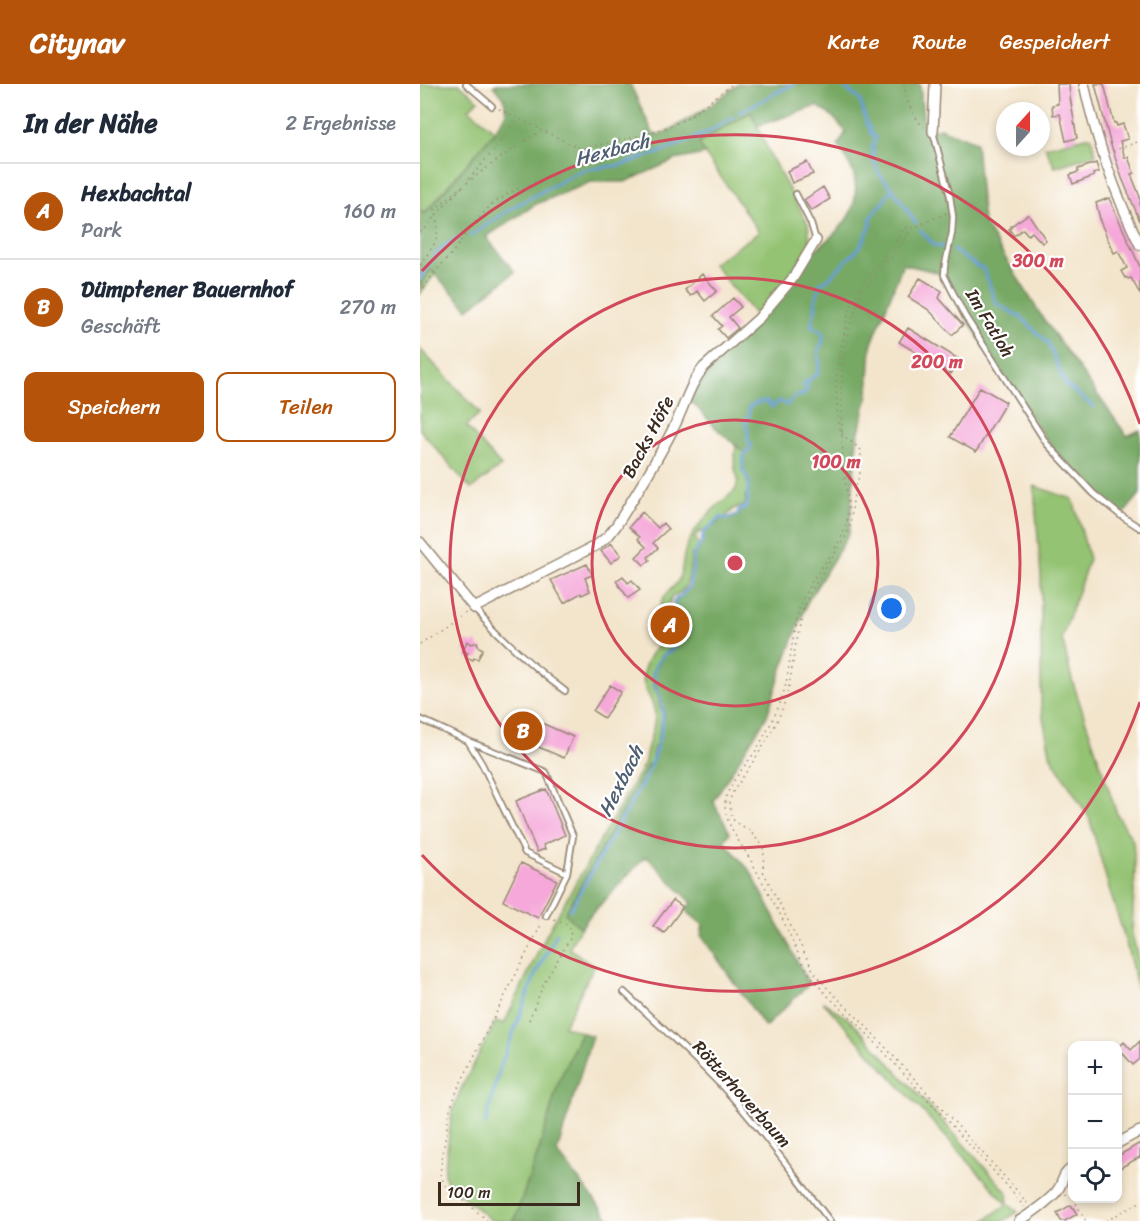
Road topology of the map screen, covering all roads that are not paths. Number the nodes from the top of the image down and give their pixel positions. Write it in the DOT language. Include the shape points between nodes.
graph roads {
  1 [pos="465,84"];
  2 [pos="934,84"];
  3 [pos="1084,84"];
  4 [pos="492,106"];
  5 [pos="933,132"];
  6 [pos="796,194"];
  7 [pos="816,240"];
  8 [pos="1140,245"];
  9 [pos="1140,528"];
  10 [pos="420,542"];
  11 [pos="474,608"];
  12 [pos="565,690"];
  13 [pos="420,719"];
  14 [pos="468,741"];
  15 [pos="567,873"];
  16 [pos="546,916"];
  17 [pos="624,992"];
  18 [pos="1140,1131"];
  19 [pos="1122,1141"];
  20 [pos="1068,1170"];
  21 [pos="830,1221"];
  22 [pos="1019,1221"];
  1 -- 4 [label="lane"];
  2 -- 5 [label="street, Im Fatloh"];
  3 -- 8 [label="street" via="1103,155"];
  5 -- 9 [label="lane, Im Fatloh" via="954,225 944,275 965,316 1047,444 1094,494"];
  6 -- 7 [label="lane"];
  7 -- 11 [label="street, Backs Höfe" via="793,278 759,318 696,376 660,455 609,535 597,545"];
  10 -- 11 [label="street"];
  11 -- 12 [label="lane" via="547,678"];
  13 -- 14 [label="lane"];
  14 -- 15 [label="lane" via="525,853"];
  14 -- 15 [label="lane" via="546,772 573,836"];
  15 -- 16 [label="lane"];
  17 -- 21 [label="lane, Rötterhoverbaum" via="731,1096"];
  18 -- 19 [label="street"];
  20 -- 22 [label="street" via="1057,1191"];
}
